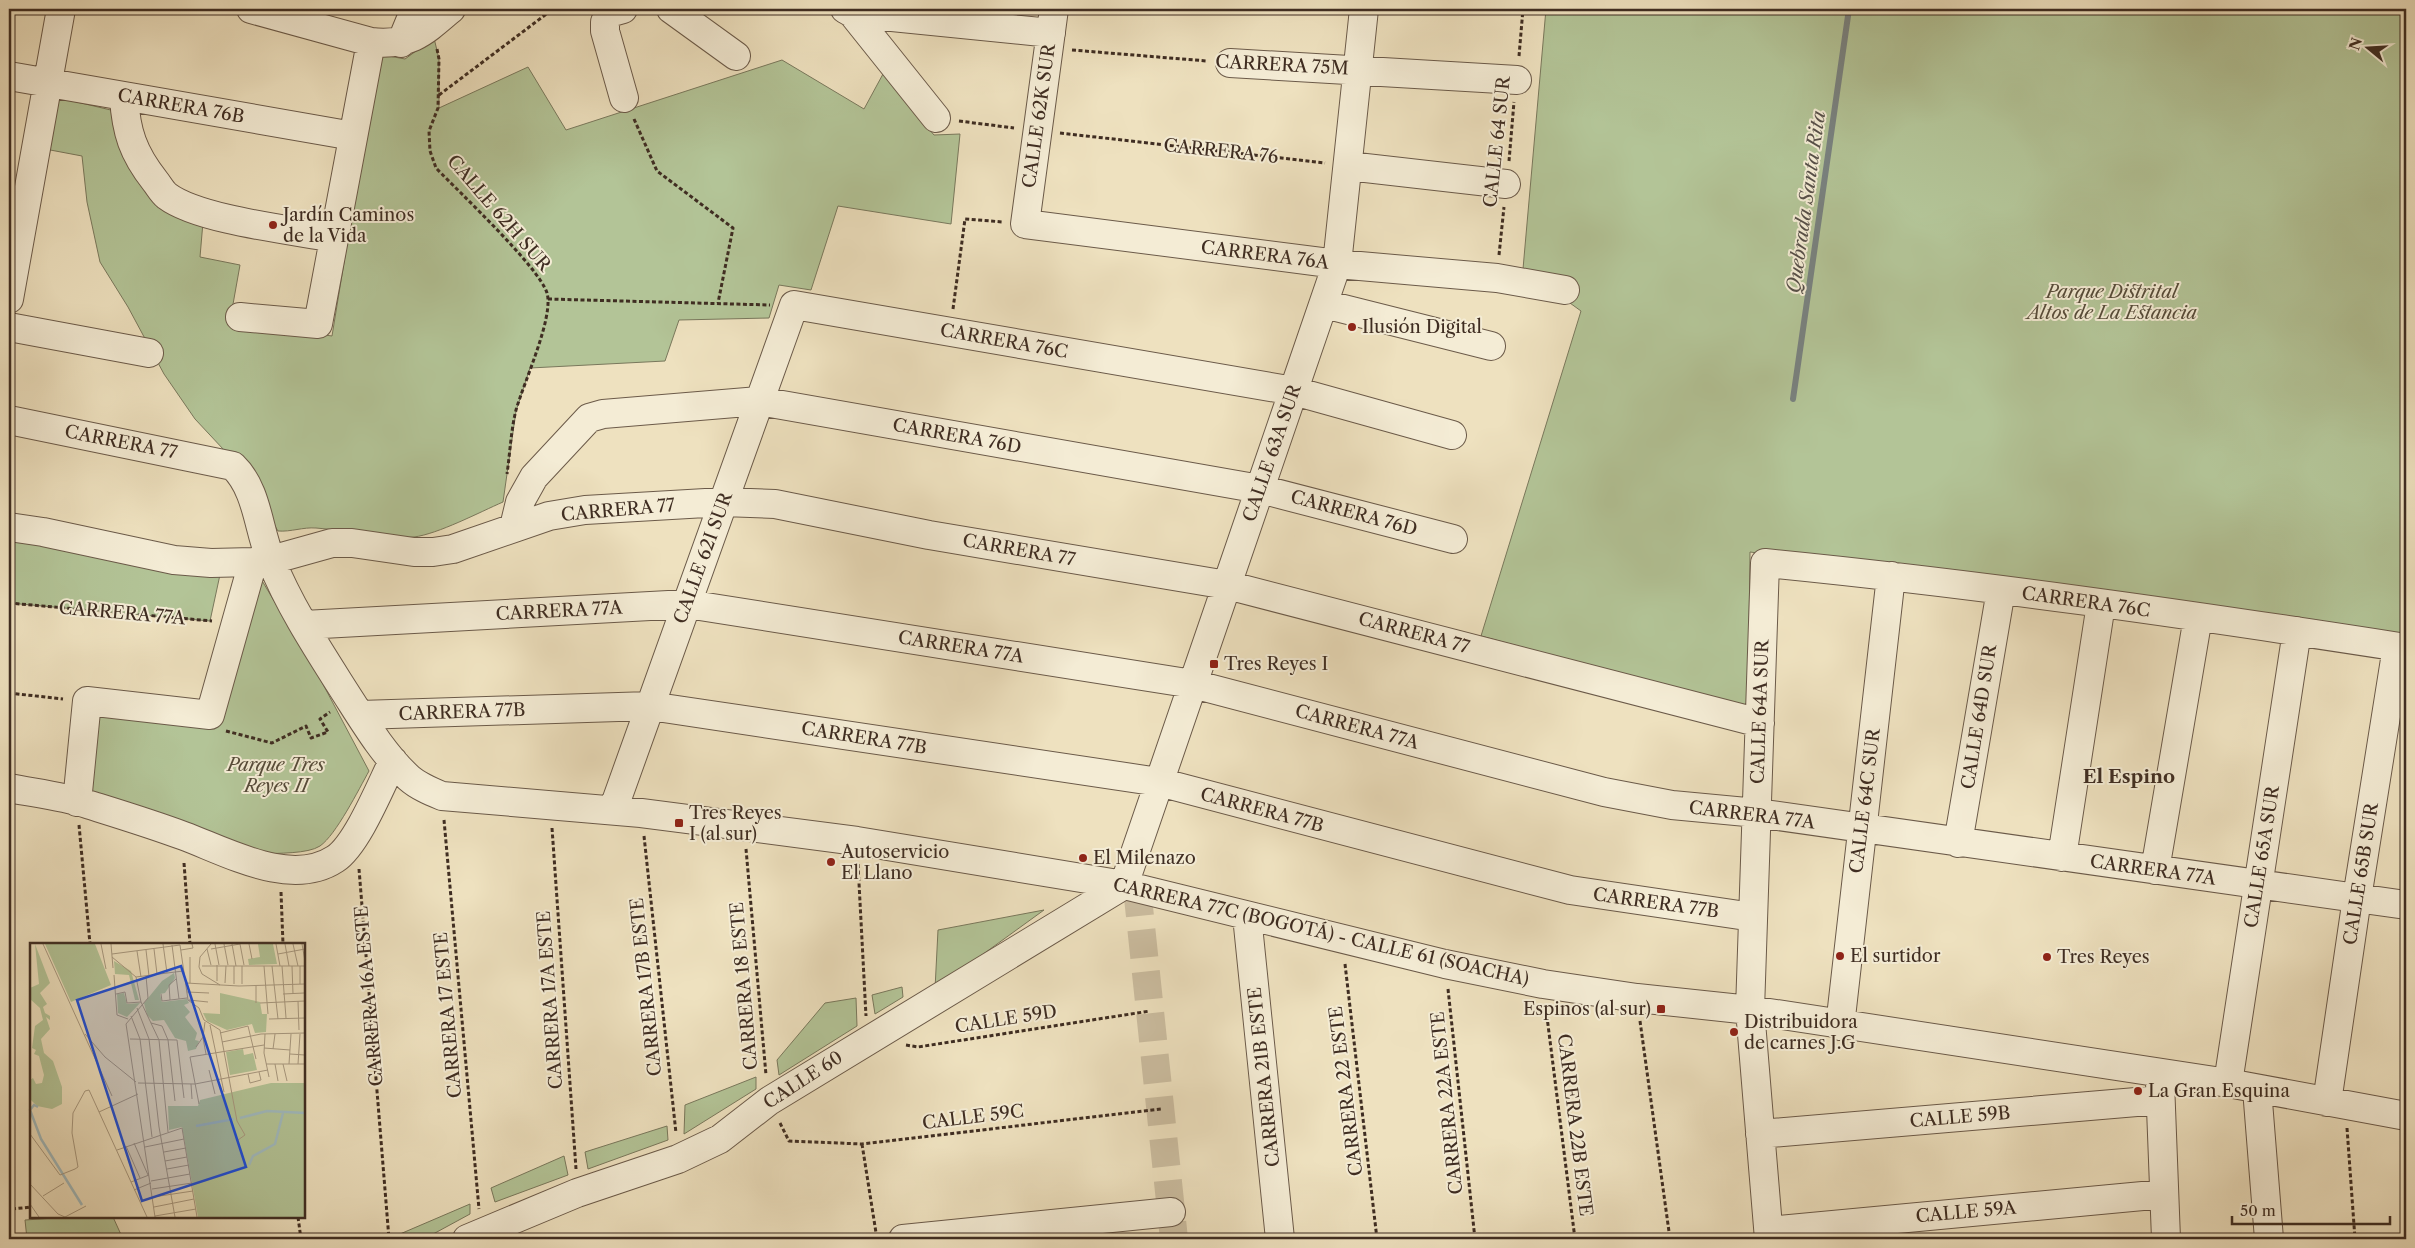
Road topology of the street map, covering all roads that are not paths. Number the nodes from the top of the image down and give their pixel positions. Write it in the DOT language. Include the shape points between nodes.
graph roads {
  1 [pos="61,9"];
  2 [pos="251,9"];
  3 [pos="623,9"];
  4 [pos="671,9"];
  5 [pos="1364,9"];
  6 [pos="848,11"];
  7 [pos="433,14"];
  8 [pos="305,15"];
  9 [pos="1051,30"];
  10 [pos="371,42"];
  11 [pos="736,56"];
  12 [pos="1230,62"];
  13 [pos="1358,70"];
  14 [pos="9,76"];
  15 [pos="1517,80"];
  16 [pos="48,84"];
  17 [pos="124,97"];
  18 [pos="624,98"];
  19 [pos="936,118"];
  20 [pos="353,136"];
  21 [pos="1348,166"];
  22 [pos="20,178"];
  23 [pos="1506,184"];
  24 [pos="1025,224"];
  25 [pos="334,238"];
  26 [pos="1337,264"];
  27 [pos="10,290"];
  28 [pos="1565,290"];
  29 [pos="1324,304"];
  30 [pos="794,305"];
  31 [pos="240,317"];
  32 [pos="9,327"];
  33 [pos="1491,346"];
  34 [pos="150,352"];
  35 [pos="1294,391"];
  36 [pos="759,402"];
  37 [pos="9,420"];
  38 [pos="1452,435"];
  39 [pos="1260,488"];
  40 [pos="723,502"];
  41 [pos="9,527"];
  42 [pos="514,527"];
  43 [pos="1453,540"];
  44 [pos="262,561"];
  45 [pos="1765,563"];
  46 [pos="1891,576"];
  47 [pos="1227,585"];
  48 [pos="2000,590"];
  49 [pos="687,604"];
  50 [pos="2101,604"];
  51 [pos="2198,617"];
  52 [pos="304,624"];
  53 [pos="2297,631"];
  54 [pos="2402,648"];
  55 [pos="1193,684"];
  56 [pos="650,706"];
  57 [pos="360,715"];
  58 [pos="1760,723"];
  59 [pos="392,762"];
  60 [pos="1159,782"];
  61 [pos="9,788"];
  62 [pos="77,802"];
  63 [pos="613,810"];
  64 [pos="1757,813"];
  65 [pos="1861,829"];
  66 [pos="1958,843"];
  67 [pos="2062,857"];
  68 [pos="2155,870"];
  69 [pos="2258,884"];
  70 [pos="1124,885"];
  71 [pos="2357,898"];
  72 [pos="2406,905"];
  73 [pos="1247,916"];
  74 [pos="1753,917"];
  75 [pos="1750,1010"];
  76 [pos="1840,1026"];
  77 [pos="2160,1073"];
  78 [pos="2228,1083"];
  79 [pos="2257,1088"];
  80 [pos="2160,1100"];
  81 [pos="2336,1103"];
  82 [pos="2406,1116"];
  83 [pos="1760,1134"];
  84 [pos="2164,1194"];
  85 [pos="1171,1212"];
  86 [pos="1769,1235"];
  87 [pos="474,1236"];
  88 [pos="903,1239"];
  89 [pos="1280,1239"];
  90 [pos="2166,1239"];
  91 [pos="2268,1239"];
  1 -- 16 [label="street"];
  2 -- 8 [label="street"];
  3 -- 18 [label="street" via="609,13 605,31"];
  4 -- 11 [label="street"];
  5 -- 13 [label="street, CALLE 63A SUR"];
  6 -- 9 [label="street"];
  6 -- 19 [label="street"];
  7 -- 10 [label="street" via="401,43"];
  8 -- 10 [label="street"];
  9 -- 24 [label="street, CALLE 62K SUR"];
  10 -- 20 [label="street"];
  12 -- 13 [label="street, CARRERA 75M"];
  13 -- 15 [label="street, CARRERA 75M"];
  13 -- 21 [label="street, CALLE 63A SUR"];
  14 -- 16 [label="street, CARRERA 76B"];
  16 -- 17 [label="street, CARRERA 76B"];
  16 -- 22 [label="street"];
  17 -- 20 [label="street, CARRERA 76B"];
  17 -- 25 [label="street" via="131,143 166,196 211,215"];
  20 -- 25 [label="street"];
  21 -- 23 [label="street"];
  21 -- 26 [label="street, CALLE 63A SUR"];
  22 -- 27 [label="street"];
  24 -- 26 [label="street, CARRERA 76A"];
  25 -- 31 [label="street" via="318,324"];
  26 -- 28 [label="street, CARRERA 76A" via="1497,278"];
  26 -- 29 [label="street, CALLE 63A SUR"];
  29 -- 33 [label="street"];
  29 -- 35 [label="street, CALLE 63A SUR"];
  30 -- 35 [label="street, CARRERA 76C"];
  30 -- 36 [label="street, CALLE 62I SUR"];
  32 -- 34 [label="street"];
  35 -- 38 [label="street, CARRERA 76C"];
  35 -- 39 [label="street, CALLE 63A SUR"];
  36 -- 39 [label="street, CARRERA 76D"];
  36 -- 40 [label="street, CALLE 62I SUR"];
  36 -- 42 [label="street, CARRERA 76D" via="603,414 589,418 534,477 520,502"];
  37 -- 44 [label="street, CARRERA 77" via="233,466 248,486"];
  39 -- 43 [label="street, CARRERA 76D"];
  39 -- 47 [label="street, CALLE 63A SUR"];
  40 -- 42 [label="street, CARRERA 77" via="585,510 549,516"];
  40 -- 47 [label="street, CARRERA 77" via="802,508 929,535"];
  40 -- 49 [label="street, CALLE 62I SUR"];
  41 -- 44 [label="street, CARRERA 77" via="174,560 211,563"];
  42 -- 44 [label="street, CARRERA 77" via="453,549 434,552 332,543"];
  44 -- 52 [label="street"];
  44 -- 62 [label="street" via="235,625 210,715 86,701"];
  45 -- 46 [label="street, CARRERA 76C"];
  45 -- 58 [label="street, CALLE 64A SUR"];
  46 -- 48 [label="street, CARRERA 76C"];
  46 -- 65 [label="street, CALLE 64C SUR"];
  47 -- 55 [label="street, CALLE 63A SUR"];
  47 -- 58 [label="street, CARRERA 77"];
  48 -- 50 [label="street, CARRERA 76C"];
  48 -- 66 [label="street, CALLE 64D SUR"];
  49 -- 52 [label="street, CARRERA 77A"];
  49 -- 55 [label="street, CARRERA 77A"];
  49 -- 56 [label="street, CALLE 62I SUR"];
  50 -- 51 [label="street, CARRERA 76C"];
  50 -- 67 [label="street"];
  51 -- 53 [label="street, CARRERA 76C"];
  51 -- 68 [label="street"];
  52 -- 57 [label="street"];
  53 -- 54 [label="street, CARRERA 76C"];
  53 -- 69 [label="street, CALLE 65A SUR"];
  54 -- 71 [label="street, CALLE 65B SUR"];
  55 -- 60 [label="street, CALLE 63A SUR"];
  55 -- 64 [label="street, CARRERA 77A" via="1604,792 1672,805"];
  56 -- 57 [label="street, CARRERA 77B"];
  56 -- 60 [label="street, CARRERA 77B"];
  56 -- 63 [label="street, CALLE 62I SUR"];
  57 -- 59 [label="street"];
  58 -- 64 [label="street, CALLE 64A SUR"];
  59 -- 62 [label="street" via="356,834 336,859 309,869 249,862 183,836"];
  59 -- 63 [label="street, CARRERA 77C (BOGOTÁ) - CALLE 61 (SOACHA)" via="410,779 442,796"];
  60 -- 70 [label="street, CALLE 63A SUR"];
  60 -- 74 [label="street, CARRERA 77B" via="1570,890"];
  61 -- 62 [label="street"];
  63 -- 70 [label="street, CARRERA 77C (BOGOTÁ) - CALLE 61 (SOACHA)" via="857,841"];
  64 -- 65 [label="street, CARRERA 77A"];
  64 -- 74 [label="street, CALLE 64A SUR"];
  65 -- 66 [label="street, CARRERA 77A"];
  65 -- 76 [label="street, CALLE 64C SUR"];
  66 -- 67 [label="street, CARRERA 77A"];
  67 -- 68 [label="street, CARRERA 77A"];
  68 -- 69 [label="street, CARRERA 77A"];
  69 -- 71 [label="street, CARRERA 77A"];
  69 -- 78 [label="street, CALLE 65A SUR"];
  70 -- 73 [label="street, CARRERA 77C (BOGOTÁ) - CALLE 61 (SOACHA)"];
  70 -- 87 [label="street, CALLE 60" via="867,1039 769,1101 720,1139 678,1159 577,1192"];
  71 -- 72 [label="street, CARRERA 77A"];
  71 -- 81 [label="street, CALLE 65B SUR"];
  73 -- 75 [label="street, CARRERA 77C (BOGOTÁ) - CALLE 61 (SOACHA)" via="1543,984"];
  73 -- 89 [label="street, CARRERA 21B ESTE"];
  74 -- 75 [label="street, CALLE 64A SUR"];
  75 -- 76 [label="street, CARRERA 77C (BOGOTÁ) - CALLE 61 (SOACHA)"];
  75 -- 83 [label="street, CALLE 64A SUR"];
  76 -- 77 [label="street, CARRERA 77C (BOGOTÁ) - CALLE 61 (SOACHA)"];
  77 -- 78 [label="street, CARRERA 77C (BOGOTÁ) - CALLE 61 (SOACHA)"];
  77 -- 80 [label="street"];
  78 -- 79 [label="street, CARRERA 77C (BOGOTÁ) - CALLE 61 (SOACHA)"];
  79 -- 81 [label="street, CARRERA 77C (BOGOTÁ) - CALLE 61 (SOACHA)"];
  79 -- 91 [label="street"];
  80 -- 83 [label="street, CALLE 59B"];
  80 -- 84 [label="street"];
  81 -- 82 [label="street, CARRERA 77C (BOGOTÁ) - CALLE 61 (SOACHA)"];
  83 -- 86 [label="street, CALLE 64A SUR"];
  84 -- 86 [label="street, CALLE 59A"];
  84 -- 90 [label="street"];
  85 -- 88 [label="street"];
}
